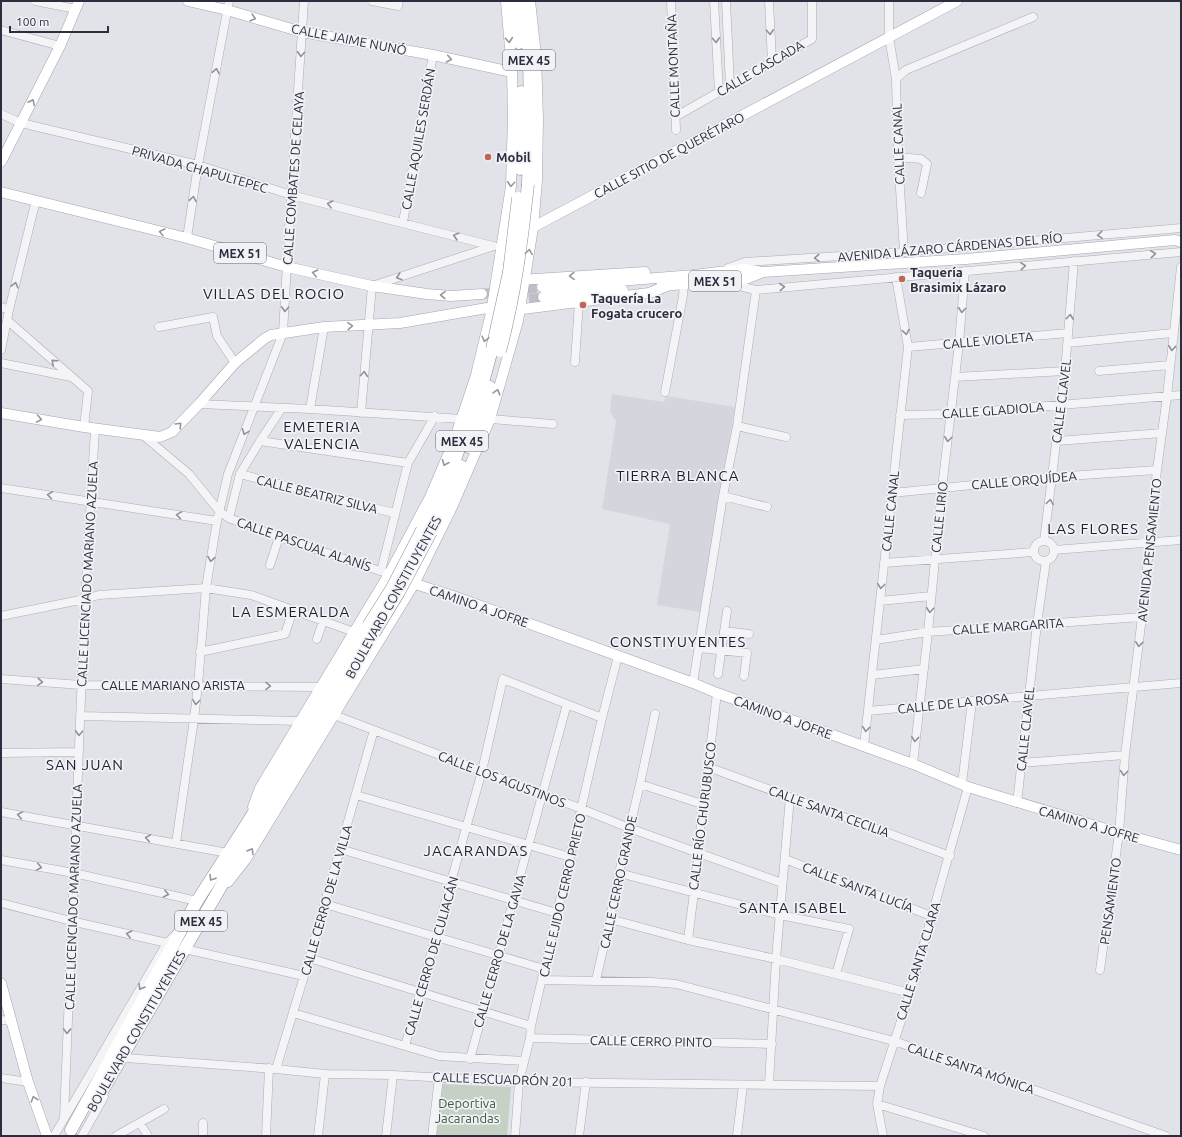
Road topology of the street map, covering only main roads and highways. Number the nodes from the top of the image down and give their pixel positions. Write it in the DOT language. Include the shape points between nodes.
graph roads {
  1 [pos="188,1"];
  2 [pos="506,1"];
  3 [pos="513,1"];
  4 [pos="523,1"];
  5 [pos="530,1"];
  6 [pos="957,1"];
  7 [pos="77,5"];
  8 [pos="228,6"];
  9 [pos="512,72"];
  10 [pos="526,119"];
  11 [pos="1,162"];
  12 [pos="1,192"];
  13 [pos="533,228"];
  14 [pos="1179,240"];
  15 [pos="498,245"];
  16 [pos="763,272"];
  17 [pos="694,275"];
  18 [pos="526,279"];
  19 [pos="496,283"];
  20 [pos="667,286"];
  21 [pos="482,294"];
  22 [pos="489,310"];
  23 [pos="520,310"];
  24 [pos="1,413"];
  25 [pos="385,573"];
  26 [pos="414,584"];
  27 [pos="328,709"];
  28 [pos="248,822"];
  29 [pos="1181,850"];
  30 [pos="1,983"];
  31 [pos="77,1133"];
  32 [pos="46,1136"];
  1 -- 8 [label="main road, CALLE JAIME NUNÓ"];
  2 -- 9 [label="main road, one-way"];
  3 -- 10 [label="highway, BOULEVARD CONSTITUYENTES / MEX 45" via="521,55"];
  4 -- 10 [label="highway, BOULEVARD CONSTITUYENTES / MEX 45" via="528,55"];
  5 -- 13 [label="main road" via="536,55 538,119"];
  6 -- 13 [label="main road, CALLE SITIO DE QUERÉTARO"];
  11 -- 7 [label="main road, one-way" via="60,46"];
  8 -- 9 [label="main road, CALLE JAIME NUNÓ, one-way" via="302,32"];
  9 -- 15 [label="main road, one-way" via="511,186"];
  10 -- 27 [label="highway, BOULEVARD CONSTITUYENTES / MEX 45, bridge" via="528,184 517,273 509,319 492,382 445,504 416,562"];
  21 -- 12 [label="main road, MEX 51, one-way" via="451,296 372,286 287,267 187,238"];
  13 -- 15 [label="main road, CALLE SITIO DE QUERÉTARO"];
  18 -- 13 [label="main road, one-way"];
  14 -- 16 [label="main road, AVENIDA LÁZARO CÁRDENAS DEL RÍO / MEX 51" via="966,260"];
  15 -- 19 [label="main road"];
  16 -- 17 [label="main road, AVENIDA LÁZARO CÁRDENAS DEL RÍO / MEX 51" via="744,269"];
  16 -- 20 [label="main road, AVENIDA LÁZARO CÁRDENAS DEL RÍO / MEX 51" via="746,279"];
  17 -- 18 [label="main road, one-way" via="668,271"];
  17 -- 20 [label="main road, AVENIDA LÁZARO CÁRDENAS DEL RÍO / MEX 51" via="543,292"];
  18 -- 19 [label="main road"];
  18 -- 23 [label="main road"];
  19 -- 22 [label="main road"];
  20 -- 23 [label="main road" via="649,293"];
  22 -- 23 [label="main road"];
  24 -- 22 [label="main road, one-way" via="160,437 172,432 235,363 271,335 324,327 400,323 416,325"];
  22 -- 25 [label="main road, one-way" via="476,375 462,419 430,497"];
  26 -- 23 [label="main road, one-way" via="452,507 490,419"];
  25 -- 26 [label="main road, CAMINO A JOFRE"];
  25 -- 28 [label="main road" via="367,612 260,788"];
  26 -- 27 [label="main road" via="388,628"];
  26 -- 29 [label="main road, CAMINO A JOFRE" via="693,683 965,785 1017,803"];
  27 -- 28 [label="highway, BOULEVARD CONSTITUYENTES / MEX 45"];
  31 -- 27 [label="highway, BOULEVARD CONSTITUYENTES / MEX 45, one-way" via="238,857"];
  28 -- 31 [label="highway, BOULEVARD CONSTITUYENTES / MEX 45, one-way" via="179,932"];
  32 -- 30 [label="main road, one-way" via="28,1082"];
}
